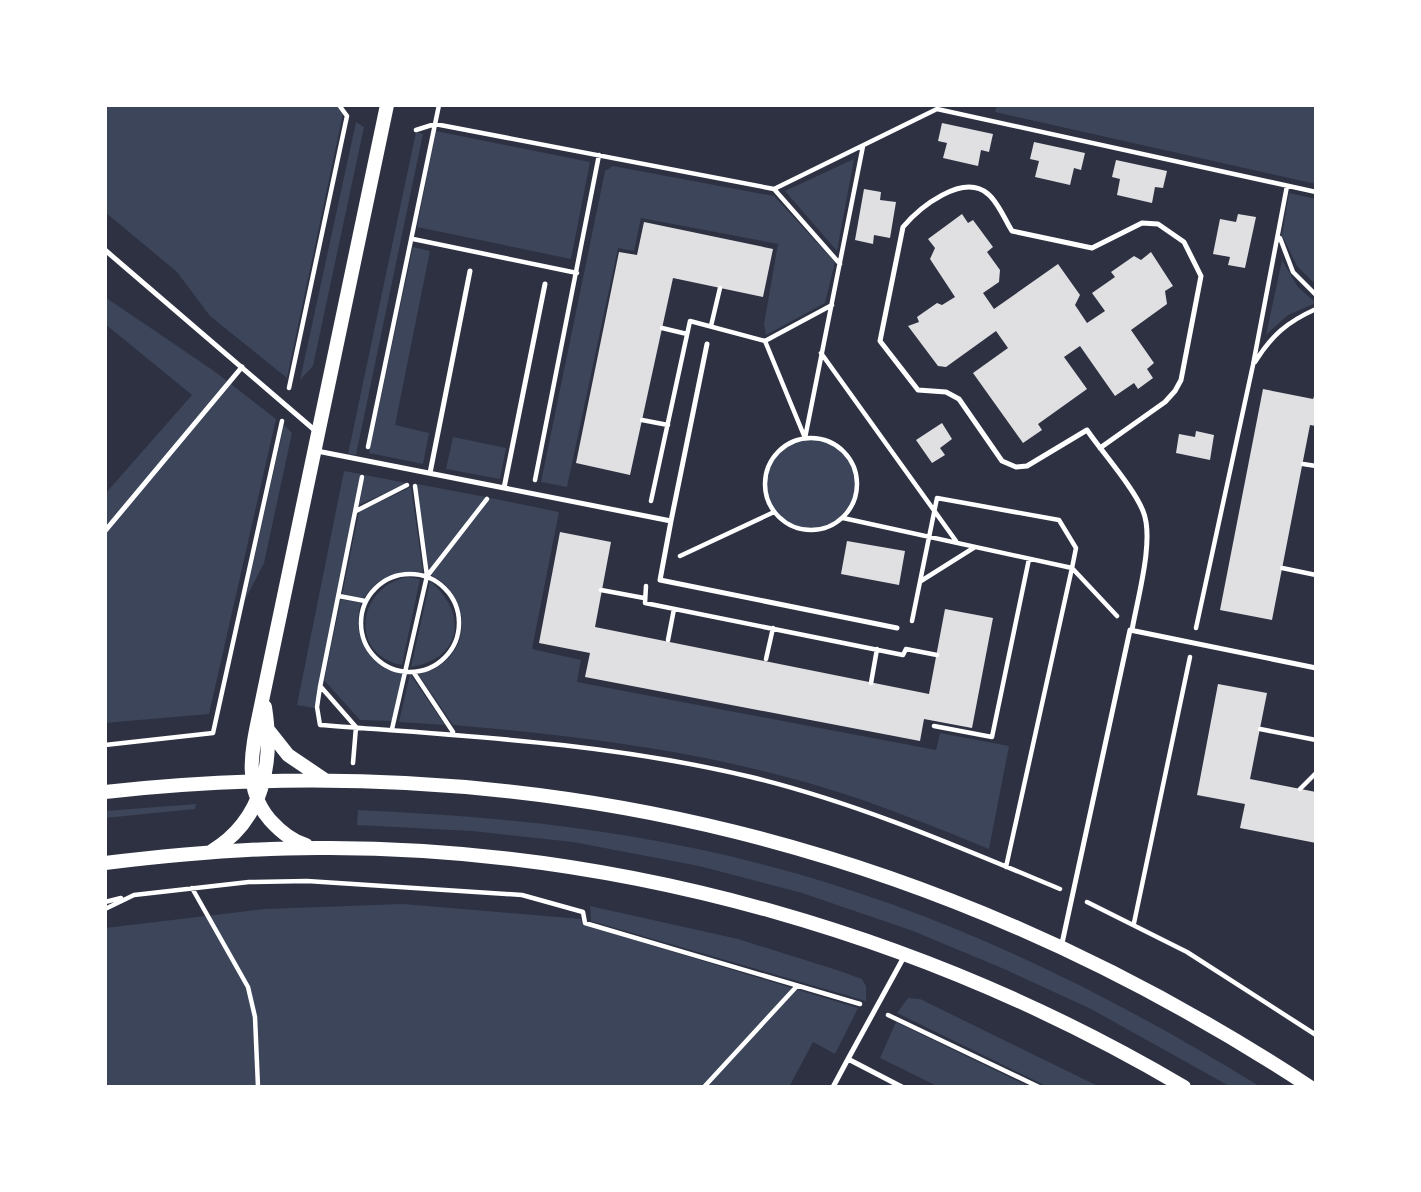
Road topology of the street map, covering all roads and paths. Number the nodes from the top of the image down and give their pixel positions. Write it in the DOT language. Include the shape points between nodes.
graph roads {
  1 [pos="339,105"];
  2 [pos="387,105"];
  3 [pos="439,105"];
  4 [pos="435,124"];
  5 [pos="416,130"];
  6 [pos="863,146"];
  7 [pos="599,155"];
  8 [pos="1287,186"];
  9 [pos="774,189"];
  10 [pos="1316,192"];
  11 [pos="1279,234"];
  12 [pos="413,239"];
  13 [pos="105,250"];
  14 [pos="840,264"];
  15 [pos="470,271"];
  16 [pos="577,273"];
  17 [pos="545,284"];
  18 [pos="719,288"];
  19 [pos="1316,295"];
  20 [pos="832,305"];
  21 [pos="1316,309"];
  22 [pos="711,326"];
  23 [pos="662,328"];
  24 [pos="687,334"];
  25 [pos="765,341"];
  26 [pos="707,344"];
  27 [pos="821,353"];
  28 [pos="1253,365"];
  29 [pos="242,367"];
  30 [pos="285,405"];
  31 [pos="642,420"];
  32 [pos="668,425"];
  33 [pos="318,433"];
  34 [pos="804,438"];
  35 [pos="1100,448"];
  36 [pos="314,451"];
  37 [pos="365,460"];
  38 [pos="1303,464"];
  39 [pos="1316,466"];
  40 [pos="430,473"];
  41 [pos="534,486"];
  42 [pos="504,488"];
  43 [pos="489,496"];
  44 [pos="649,508"];
  45 [pos="356,510"];
  46 [pos="935,510"];
  47 [pos="774,512"];
  48 [pos="843,517"];
  49 [pos="671,521"];
  50 [pos="105,531"];
  51 [pos="930,536"];
  52 [pos="957,542"];
  53 [pos="975,546"];
  54 [pos="1029,559"];
  55 [pos="664,563"];
  56 [pos="1072,568"];
  57 [pos="1282,568"];
  58 [pos="1316,575"];
  59 [pos="427,576"];
  60 [pos="921,580"];
  61 [pos="601,590"];
  62 [pos="339,596"];
  63 [pos="365,601"];
  64 [pos="674,609"];
  65 [pos="911,626"];
  66 [pos="773,628"];
  67 [pos="897,628"];
  68 [pos="1131,630"];
  69 [pos="909,638"];
  70 [pos="668,640"];
  71 [pos="1192,643"];
  72 [pos="877,649"];
  73 [pos="906,649"];
  74 [pos="937,655"];
  75 [pos="766,660"];
  76 [pos="1316,668"];
  77 [pos="406,672"];
  78 [pos="414,673"];
  79 [pos="871,683"];
  80 [pos="320,687"];
  81 [pos="263,696"];
  82 [pos="934,726"];
  83 [pos="356,727"];
  84 [pos="392,729"];
  85 [pos="1259,729"];
  86 [pos="269,730"];
  87 [pos="454,733"];
  88 [pos="1316,740"];
  89 [pos="105,745"];
  90 [pos="1316,773"];
  91 [pos="257,780"];
  92 [pos="327,781"];
  93 [pos="352,782"];
  94 [pos="1300,789"];
  95 [pos="105,792"];
  96 [pos="257,805"];
  97 [pos="317,848"];
  98 [pos="210,852"];
  99 [pos="105,863"];
  100 [pos="1006,867"];
  101 [pos="192,888"];
  102 [pos="1073,895"];
  103 [pos="128,897"];
  104 [pos="105,902"];
  105 [pos="105,909"];
  106 [pos="1134,923"];
  107 [pos="1060,948"];
  108 [pos="905,955"];
  109 [pos="797,986"];
  110 [pos="875,1009"];
  111 [pos="1316,1035"];
  112 [pos="848,1059"];
  113 [pos="258,1087"];
  114 [pos="704,1087"];
  115 [pos="833,1087"];
  116 [pos="902,1087"];
  117 [pos="1039,1087"];
  118 [pos="1184,1087"];
  119 [pos="1310,1087"];
  1 -- 30 [label="path" via="347,116"];
  2 -- 33 [label="main road"];
  3 -- 4 [label="path"];
  4 -- 5 [label="path"];
  4 -- 7 [label="path"];
  4 -- 12 [label="path"];
  6 -- 8 [label="path" via="937,109"];
  6 -- 9 [label="path"];
  6 -- 14 [label="path"];
  7 -- 9 [label="path"];
  7 -- 16 [label="path"];
  8 -- 10 [label="path"];
  8 -- 11 [label="path"];
  9 -- 14 [label="path"];
  11 -- 19 [label="path" via="1293,272"];
  11 -- 28 [label="path"];
  12 -- 16 [label="path"];
  12 -- 37 [label="path"];
  13 -- 29 [label="lane"];
  14 -- 20 [label="path"];
  15 -- 40 [label="lane"];
  16 -- 41 [label="path"];
  17 -- 42 [label="lane"];
  18 -- 22 [label="path"];
  20 -- 25 [label="path"];
  20 -- 27 [label="path"];
  21 -- 28 [label="path" via="1291,320 1270,338"];
  22 -- 24 [label="path" via="690,321"];
  22 -- 25 [label="path"];
  23 -- 24 [label="path"];
  24 -- 32 [label="path"];
  25 -- 34 [label="path"];
  26 -- 49 [label="lane"];
  27 -- 34 [label="path"];
  27 -- 46 [label="path"];
  28 -- 71 [label="path"];
  29 -- 30 [label="lane"];
  29 -- 50 [label="lane"];
  30 -- 33 [label="lane"];
  30 -- 89 [label="path" via="213,733"];
  31 -- 32 [label="path"];
  32 -- 44 [label="path"];
  33 -- 36 [label="main road"];
  34 -- 47 [label="path" via="779,451 769,467 765,491"];
  34 -- 48 [label="path" via="833,443 851,460 857,493"];
  35 -- 35 [label="lane" via="1087,430 1027,466 1002,461 959,400 946,392 918,390 880,341 903,227 955,188 966,186 988,194 1012,231 1091,248 1142,223 1158,224 1184,242 1194,258 1201,276 1181,380 1165,402"];
  35 -- 68 [label="lane" via="1143,510 1147,528"];
  36 -- 37 [label="lane"];
  36 -- 81 [label="main road"];
  37 -- 40 [label="lane"];
  37 -- 45 [label="path"];
  38 -- 39 [label="path"];
  40 -- 42 [label="lane"];
  42 -- 49 [label="lane"];
  43 -- 59 [label="path"];
  45 -- 59 [label="path" via="414,482"];
  45 -- 62 [label="path"];
  46 -- 51 [label="path"];
  46 -- 52 [label="path"];
  46 -- 56 [label="path" via="937,498 1059,520 1076,548"];
  47 -- 48 [label="path" via="803,530 831,526"];
  47 -- 55 [label="path"];
  48 -- 51 [label="path"];
  49 -- 55 [label="lane"];
  51 -- 52 [label="path"];
  51 -- 60 [label="path"];
  52 -- 53 [label="path"];
  53 -- 54 [label="path"];
  53 -- 60 [label="path"];
  54 -- 56 [label="path"];
  54 -- 82 [label="path" via="992,737"];
  55 -- 67 [label="lane" via="660,580"];
  56 -- 68 [label="path"];
  56 -- 100 [label="path"];
  57 -- 58 [label="path"];
  59 -- 63 [label="path" via="398,575 384,580"];
  59 -- 77 [label="path"];
  59 -- 78 [label="path" via="453,597 460,629 443,659"];
  60 -- 65 [label="path"];
  61 -- 64 [label="path"];
  62 -- 63 [label="path"];
  62 -- 80 [label="path"];
  63 -- 77 [label="path" via="360,618 367,648 377,660"];
  64 -- 66 [label="path"];
  64 -- 70 [label="path"];
  66 -- 72 [label="path"];
  66 -- 75 [label="path"];
  68 -- 71 [label="lane"];
  68 -- 102 [label="lane"];
  69 -- 73 [label="path"];
  71 -- 76 [label="lane"];
  71 -- 106 [label="path"];
  72 -- 73 [label="path" via="903,655"];
  72 -- 79 [label="path"];
  73 -- 74 [label="path"];
  77 -- 78 [label="path"];
  77 -- 84 [label="path"];
  78 -- 87 [label="path"];
  80 -- 83 [label="path"];
  80 -- 83 [label="path" via="320,724"];
  81 -- 86 [label="main road"];
  81 -- 91 [label="main road"];
  83 -- 84 [label="path"];
  83 -- 93 [label="path"];
  84 -- 87 [label="path"];
  85 -- 88 [label="path"];
  86 -- 91 [label="main road"];
  86 -- 92 [label="main road" via="288,755"];
  87 -- 100 [label="path" via="621,751 753,777 881,817"];
  90 -- 94 [label="path"];
  91 -- 92 [label="main road"];
  91 -- 95 [label="main road"];
  91 -- 96 [label="main road"];
  92 -- 93 [label="main road"];
  93 -- 107 [label="main road" via="578,800 735,829 875,871"];
  96 -- 97 [label="main road" via="291,839"];
  96 -- 98 [label="main road" via="232,839"];
  97 -- 98 [label="main road"];
  97 -- 108 [label="main road" via="449,854 608,875 737,901"];
  98 -- 99 [label="main road"];
  100 -- 102 [label="path"];
  101 -- 103 [label="path"];
  101 -- 109 [label="path" via="320,881 522,895 583,912 585,923"];
  101 -- 113 [label="path" via="248,987 255,1017"];
  102 -- 106 [label="path"];
  102 -- 107 [label="lane"];
  103 -- 104 [label="path"];
  103 -- 105 [label="path"];
  106 -- 111 [label="path" via="1236,981"];
  107 -- 119 [label="main road" via="1173,1004"];
  108 -- 110 [label="lane"];
  108 -- 118 [label="main road" via="1085,1034"];
  109 -- 110 [label="path"];
  109 -- 114 [label="path"];
  110 -- 112 [label="lane"];
  110 -- 117 [label="path"];
  112 -- 115 [label="lane"];
  112 -- 116 [label="lane"];
}
